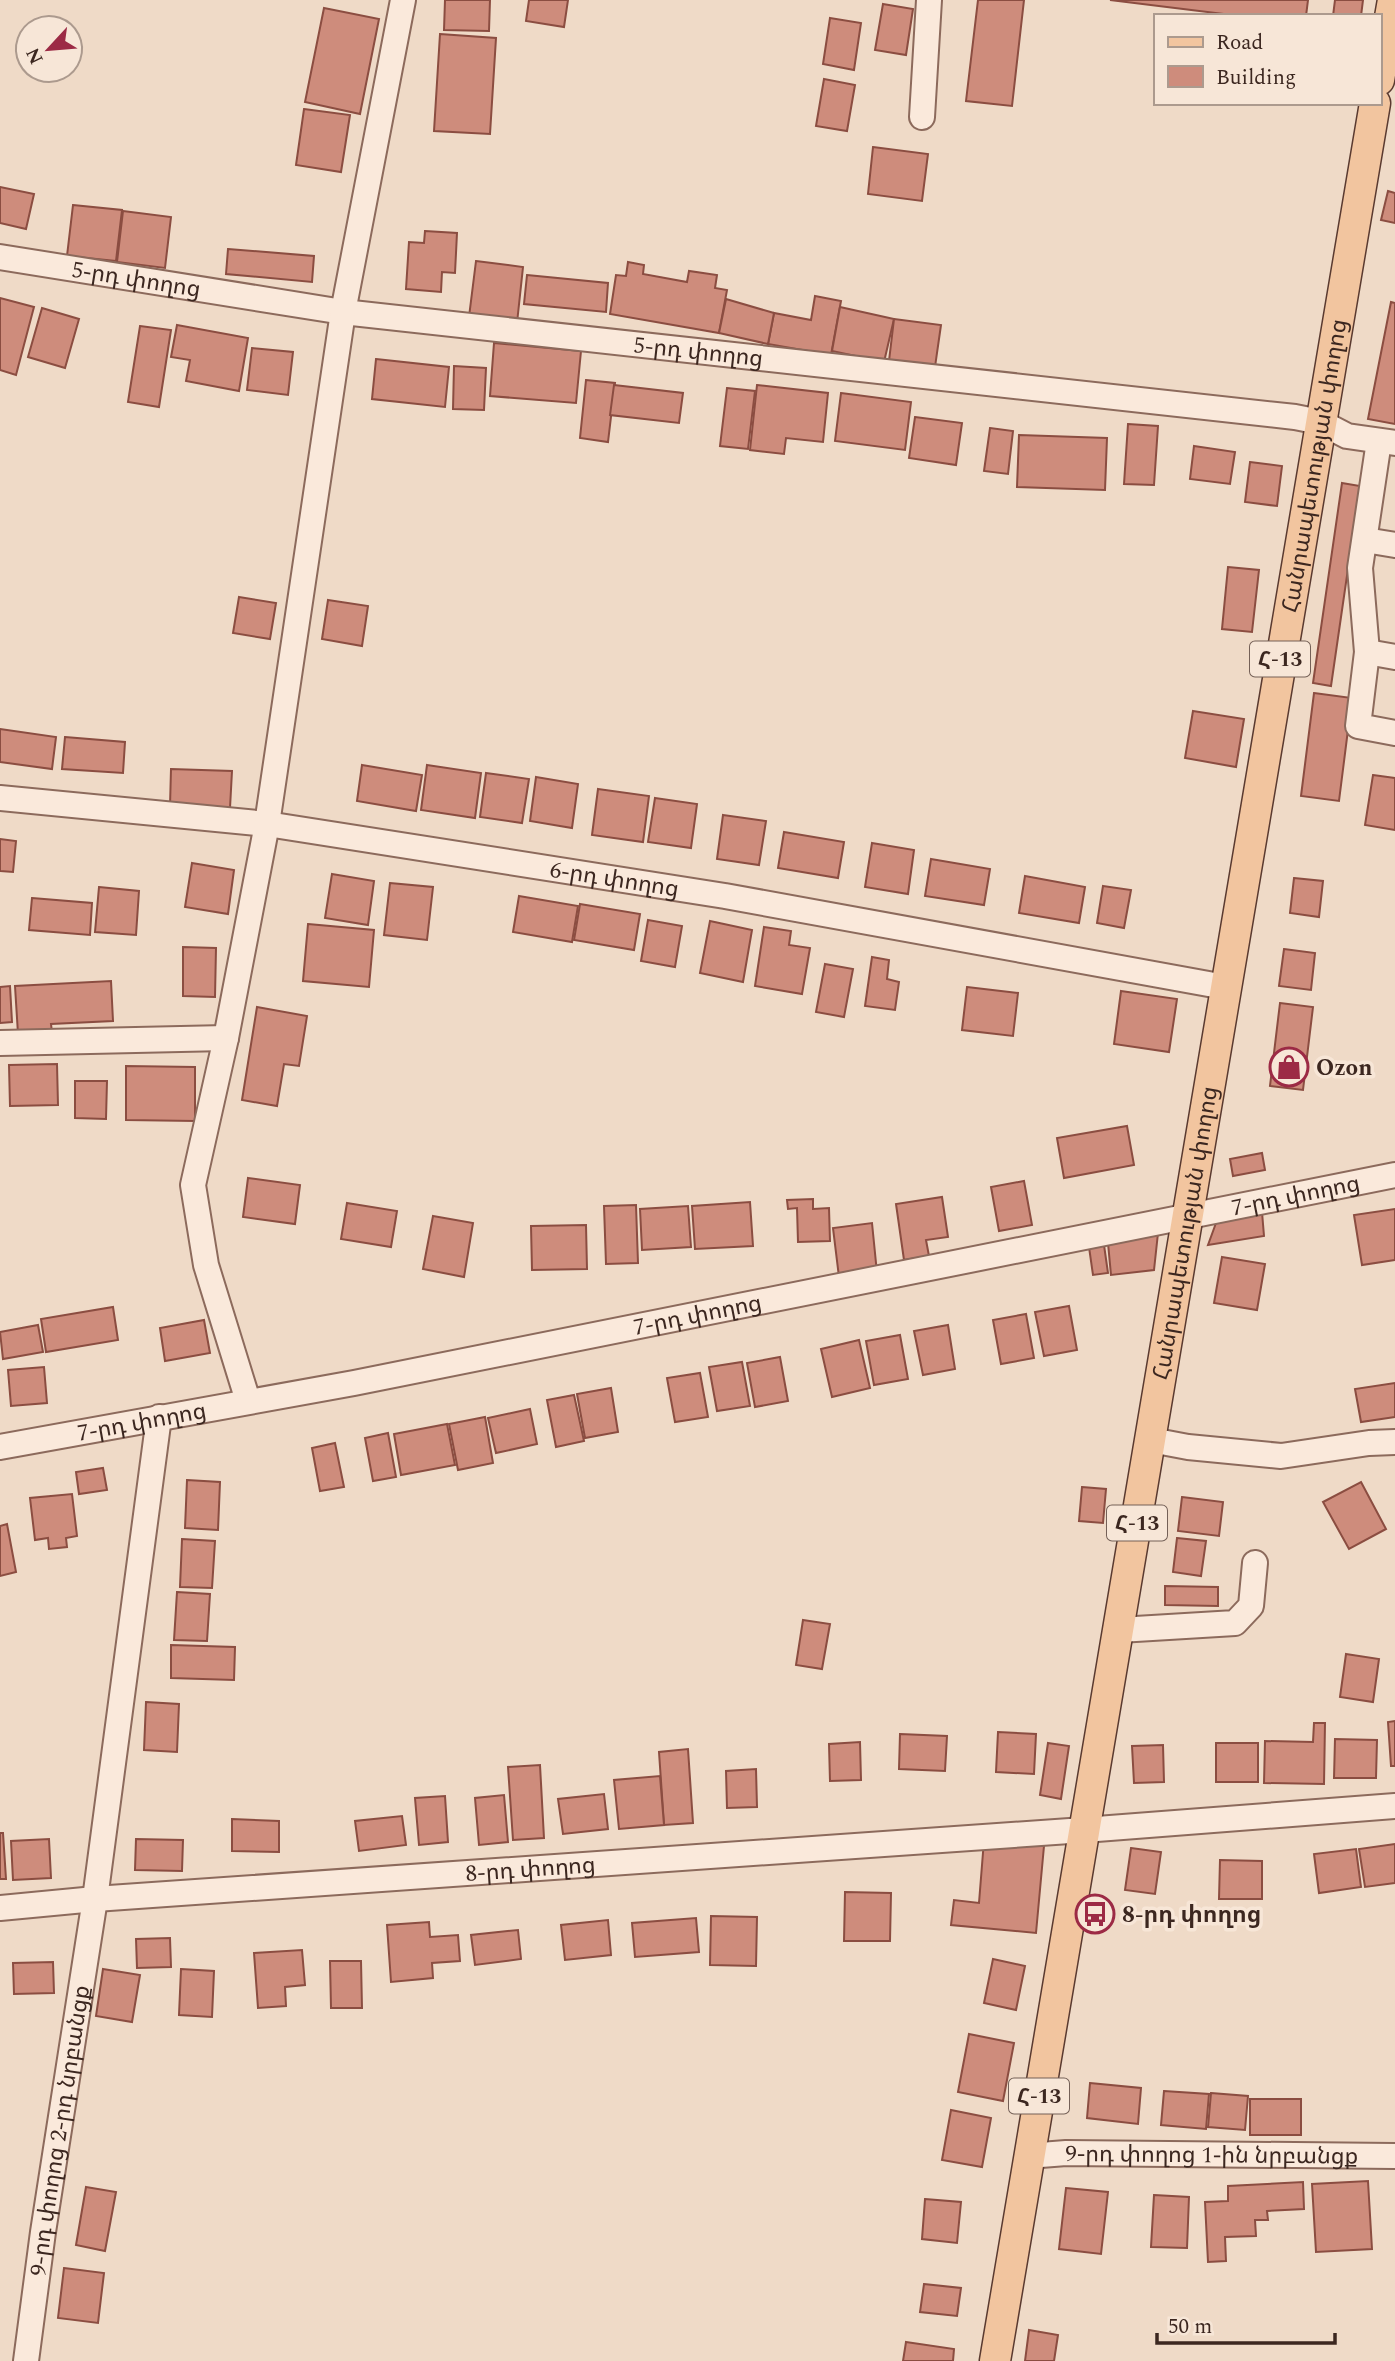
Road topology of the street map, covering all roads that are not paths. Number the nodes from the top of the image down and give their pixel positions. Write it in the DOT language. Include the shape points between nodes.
graph roads {
  1 [pos="403,0"];
  2 [pos="929,0"];
  3 [pos="1393,0"];
  4 [pos="1381,69"];
  5 [pos="1375,105"];
  6 [pos="922,117"];
  7 [pos="0,257"];
  8 [pos="343,312"];
  9 [pos="1320,422"];
  10 [pos="1387,442"];
  11 [pos="1365,540"];
  12 [pos="1395,545"];
  13 [pos="1367,652"];
  14 [pos="1395,657"];
  15 [pos="1395,733"];
  16 [pos="0,798"];
  17 [pos="267,824"];
  18 [pos="1224,987"];
  19 [pos="226,1038"];
  20 [pos="0,1043"];
  21 [pos="1395,1175"];
  22 [pos="1189,1216"];
  23 [pos="248,1401"];
  24 [pos="159,1417"];
  25 [pos="1151,1440"];
  26 [pos="1395,1442"];
  27 [pos="0,1447"];
  28 [pos="1255,1563"];
  29 [pos="1119,1630"];
  30 [pos="1395,1806"];
  31 [pos="1084,1830"];
  32 [pos="95,1899"];
  33 [pos="0,1908"];
  34 [pos="1395,2156"];
  35 [pos="1028,2157"];
  36 [pos="26,2361"];
  37 [pos="995,2361"];
  1 -- 8 [label="street"];
  2 -- 6 [label="street"];
  3 -- 4 [label="main road"];
  5 -- 9 [label="main road, Հանրապետության փողոց / Հ-13"];
  7 -- 8 [label="street, 5-րդ փողոց"];
  8 -- 9 [label="street, 5-րդ փողոց"];
  8 -- 17 [label="street"];
  9 -- 10 [label="street, 5-րդ փողոց" via="1348,436"];
  9 -- 18 [label="main road, Հանրապետության փողոց / Հ-13"];
  10 -- 11 [label="street"];
  11 -- 12 [label="street"];
  11 -- 13 [label="street" via="1360,568"];
  13 -- 14 [label="street"];
  13 -- 15 [label="street" via="1358,726"];
  16 -- 17 [label="street, 6-րդ փողոց"];
  17 -- 18 [label="street, 6-րդ փողոց" via="725,896"];
  17 -- 19 [label="street"];
  18 -- 22 [label="main road, Հանրապետության փողոց / Հ-13"];
  19 -- 20 [label="street"];
  19 -- 23 [label="street" via="193,1185 206,1265"];
  21 -- 22 [label="street, 7-րդ փողոց"];
  22 -- 23 [label="street, 7-րդ փողոց"];
  22 -- 25 [label="main road, Հանրապետության փողոց / Հ-13"];
  23 -- 24 [label="street, 7-րդ փողոց"];
  24 -- 27 [label="street, 7-րդ փողոց"];
  24 -- 32 [label="street, 9-րդ փողոց 2-րդ նրբանցք"];
  25 -- 26 [label="street" via="1281,1456"];
  25 -- 29 [label="main road, Հանրապետության փողոց / Հ-13"];
  28 -- 29 [label="street" via="1251,1606 1235,1623"];
  29 -- 31 [label="main road, Հանրապետության փողոց / Հ-13"];
  30 -- 31 [label="street, 8-րդ փողոց"];
  31 -- 32 [label="street, 8-րդ փողոց"];
  31 -- 35 [label="main road, Հանրապետության փողոց / Հ-13"];
  32 -- 33 [label="street, 8-րդ փողոց"];
  32 -- 36 [label="street, 9-րդ փողոց 2-րդ նրբանցք"];
  34 -- 35 [label="street, 9-րդ փողոց 1-ին նրբանցք" via="1066,2153"];
  35 -- 37 [label="main road, Հանրապետության փողոց / Հ-13"];
}
